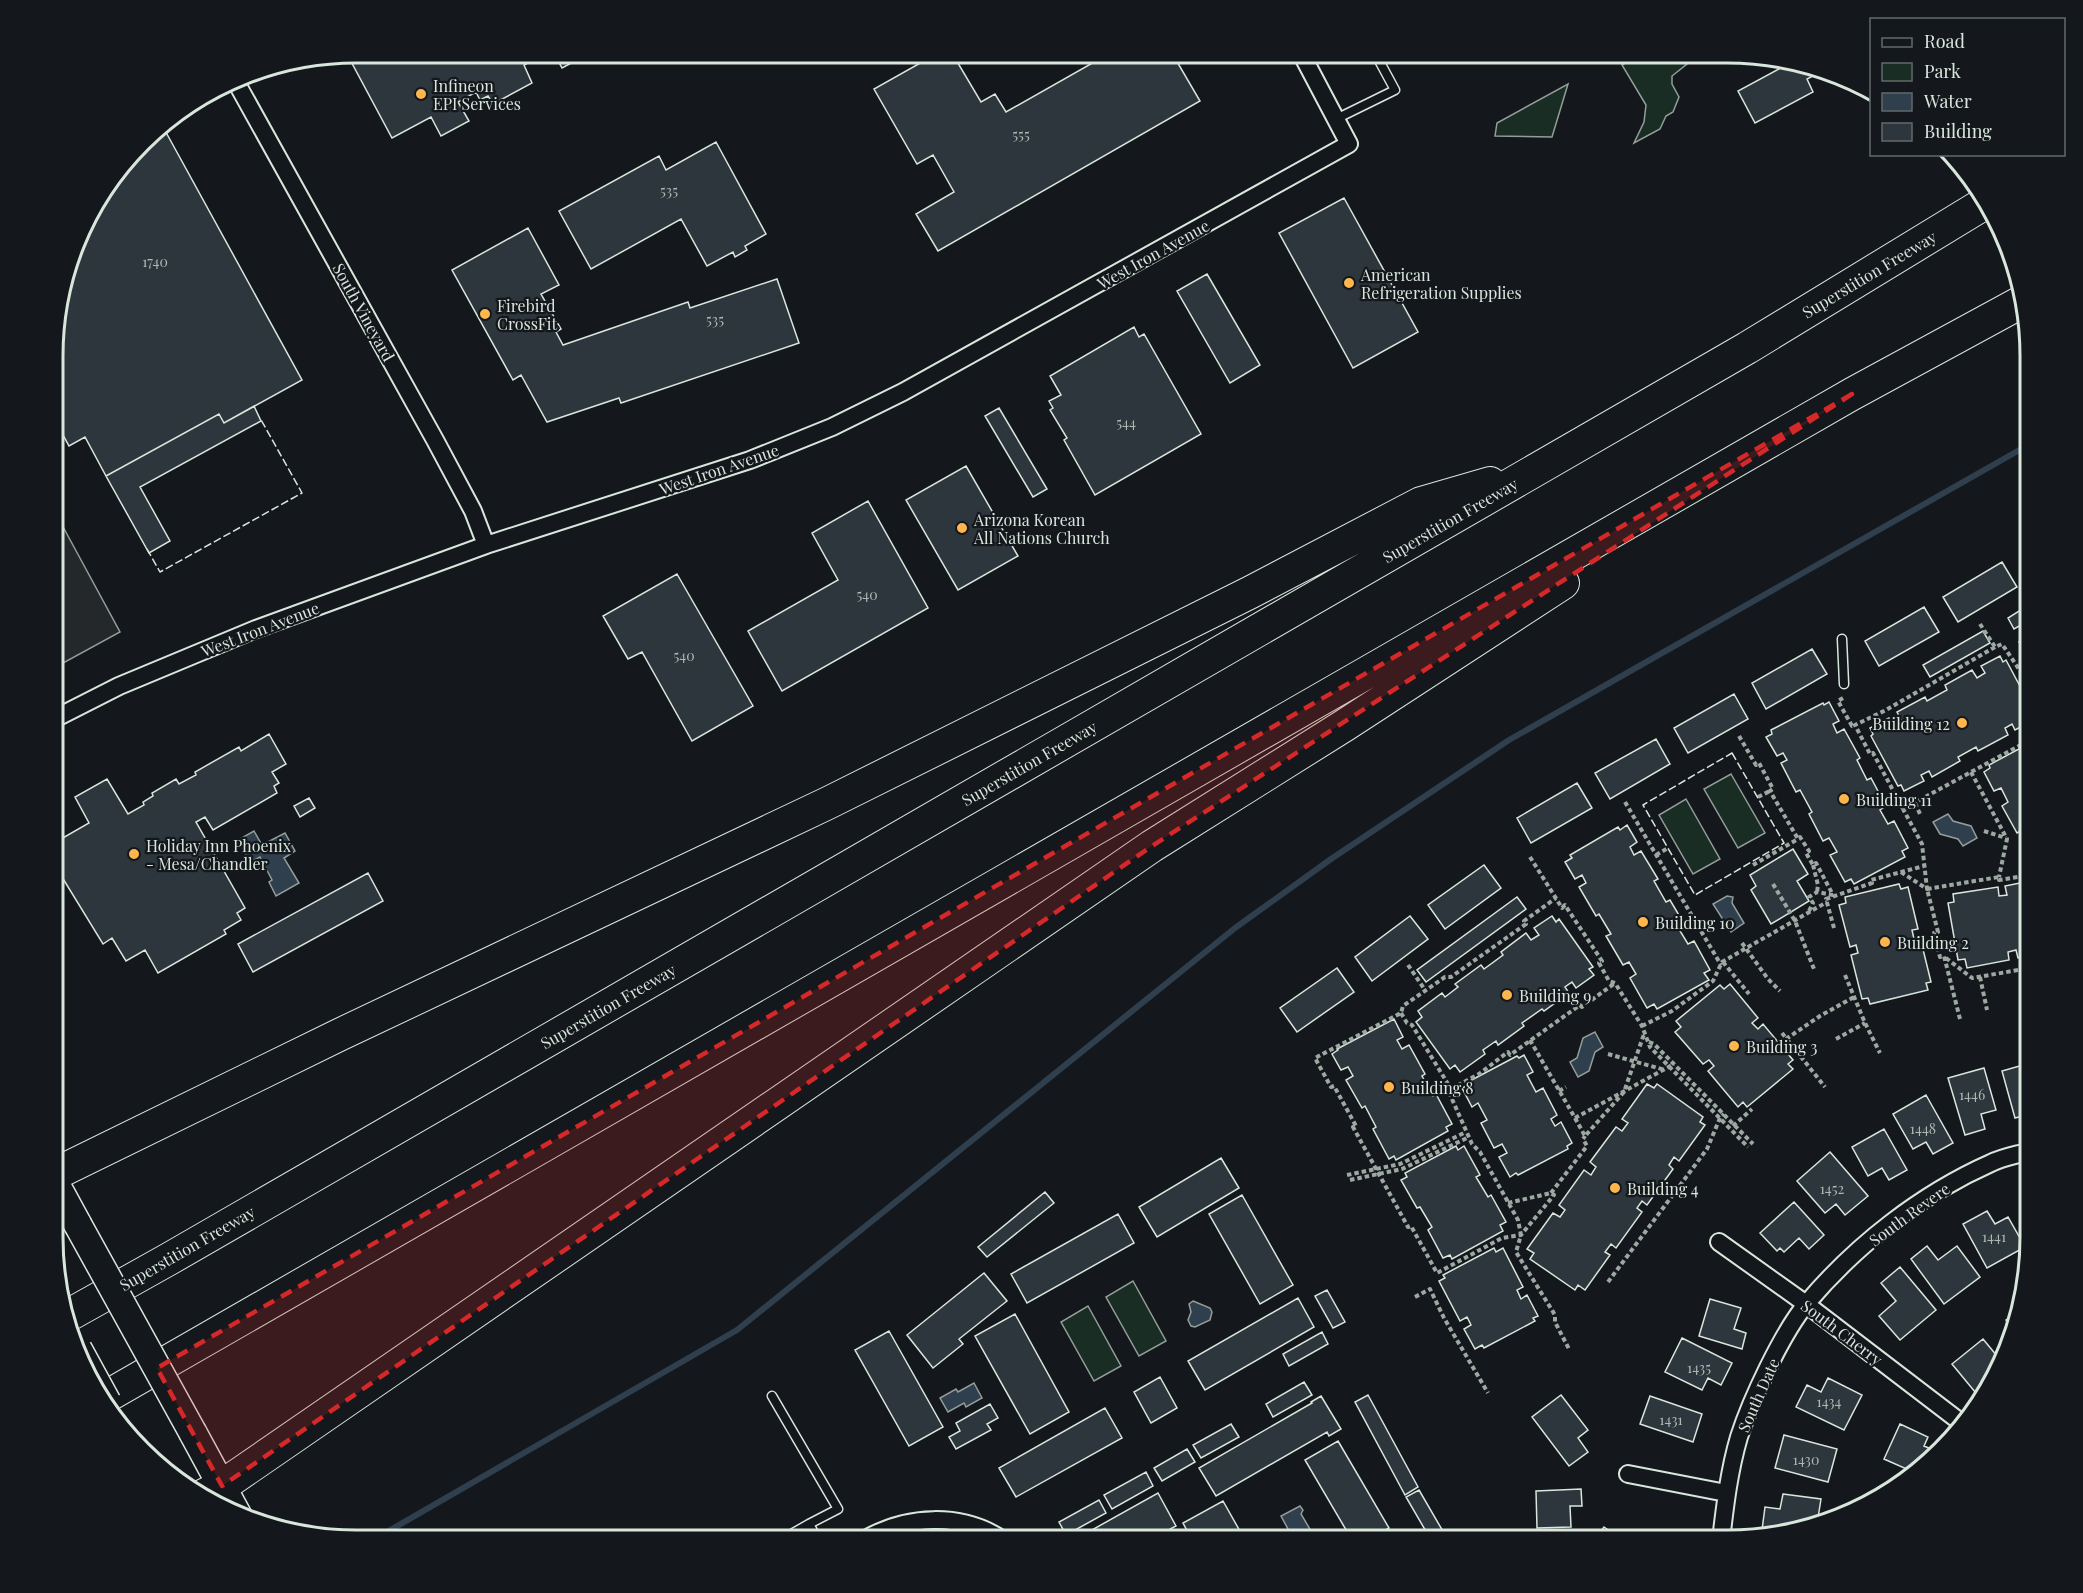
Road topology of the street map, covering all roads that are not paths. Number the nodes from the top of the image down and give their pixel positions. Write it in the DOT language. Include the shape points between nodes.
graph roads {
  1 [pos="1306,63"];
  2 [pos="1380,63"];
  3 [pos="239,87"];
  4 [pos="1336,119"];
  5 [pos="1979,207"];
  6 [pos="2015,305"];
  7 [pos="1852,394"];
  8 [pos="1540,468"];
  9 [pos="486,545"];
  10 [pos="1842,639"];
  11 [pos="1844,684"];
  12 [pos="63,714"];
  13 [pos="2020,1154"];
  14 [pos="63,1172"];
  15 [pos="63,1196"];
  16 [pos="1719,1242"];
  17 [pos="1806,1304"];
  18 [pos="73,1313"];
  19 [pos="109,1395"];
  20 [pos="772,1396"];
  21 [pos="1956,1418"];
  22 [pos="1628,1474"];
  23 [pos="213,1490"];
  24 [pos="1726,1493"];
  25 [pos="809,1524"];
  26 [pos="798,1530"];
  27 [pos="812,1530"];
  28 [pos="881,1530"];
  29 [pos="981,1530"];
  30 [pos="1722,1530"];
  1 -- 4 [label="street"];
  2 -- 4 [label="lane" via="1395,90"];
  3 -- 9 [label="street, South Vineyard" via="435,440 473,511"];
  4 -- 9 [label="street, West Iron Avenue" via="1349,144 903,393 750,460"];
  5 -- 8 [label="highway, Superstition Freeway"];
  6 -- 7 [label="highway"];
  7 -- 19 [label="highway"];
  7 -- 23 [label="highway" via="1355,719 1152,846"];
  8 -- 14 [label="highway" via="1421,503 828,803 339,1035"];
  8 -- 18 [label="highway, Superstition Freeway"];
  9 -- 12 [label="street, West Iron Avenue" via="256,629 119,686"];
  10 -- 11 [label="lane"];
  13 -- 17 [label="street, South Revere" via="1992,1162 1948,1184 1887,1226 1845,1262"];
  15 -- 23 [label="main road, bridge" via="193,1433"];
  16 -- 17 [label="street, South Cherry"];
  17 -- 21 [label="street, South Cherry"];
  17 -- 24 [label="street, South Date" via="1785,1336 1739,1437"];
  20 -- 25 [label="lane" via="838,1509"];
  22 -- 24 [label="street"];
  24 -- 30 [label="street, South Date"];
  25 -- 26 [label="lane"];
  25 -- 27 [label="lane"];
  28 -- 29 [label="street" via="928,1519"];
}
